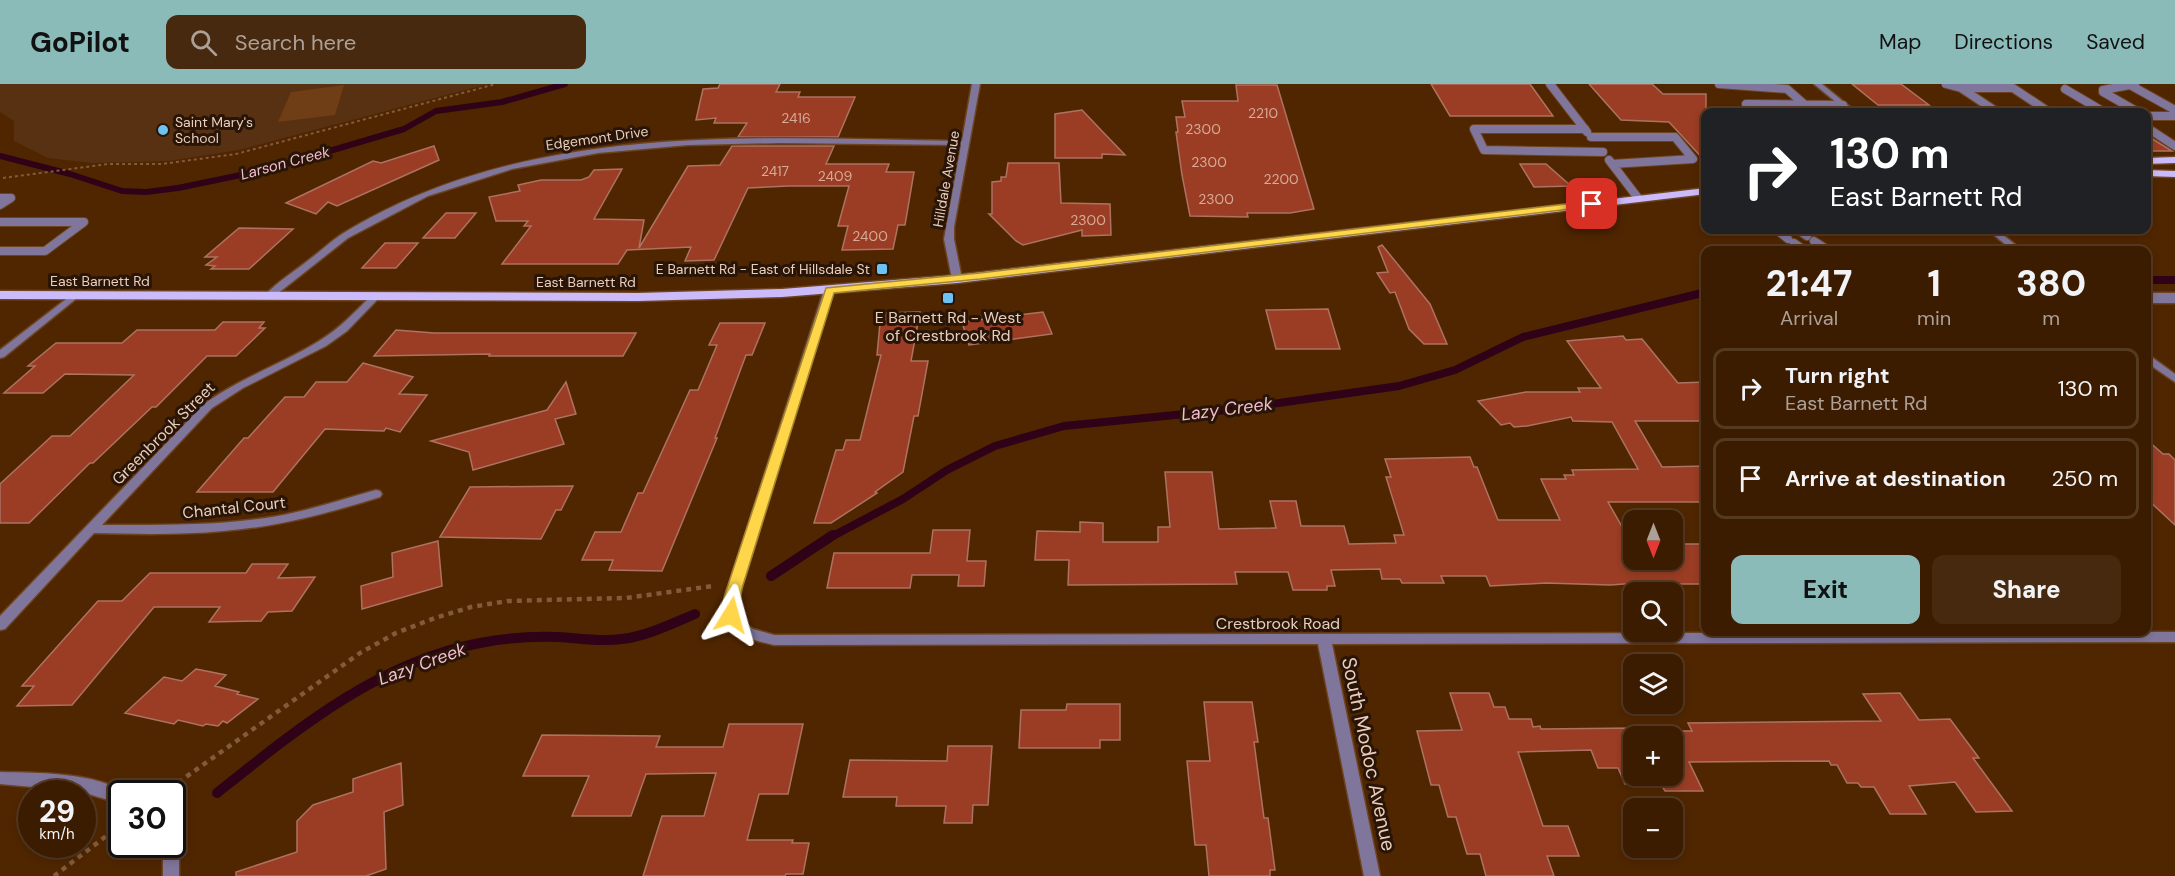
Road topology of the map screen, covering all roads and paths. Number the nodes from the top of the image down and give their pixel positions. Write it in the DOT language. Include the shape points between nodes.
graph roads {
  1 [pos="496,84"];
  2 [pos="975,84"];
  3 [pos="1550,84"];
  4 [pos="1719,84"];
  5 [pos="1818,84"];
  6 [pos="1946,84"];
  7 [pos="2132,84"];
  8 [pos="1961,88"];
  9 [pos="2066,89"];
  10 [pos="1804,104"];
  11 [pos="1843,105"];
  12 [pos="1750,108"];
  13 [pos="1847,108"];
  14 [pos="1991,108"];
  15 [pos="2043,108"];
  16 [pos="2097,108"];
  17 [pos="2131,108"];
  18 [pos="2175,110"];
  19 [pos="2151,116"];
  20 [pos="2175,116"];
  21 [pos="1585,129"];
  22 [pos="2151,131"];
  23 [pos="1591,137"];
  24 [pos="966,143"];
  25 [pos="2175,146"];
  26 [pos="1603,152"];
  27 [pos="2151,160"];
  28 [pos="2175,160"];
  29 [pos="1612,164"];
  30 [pos="2151,173"];
  31 [pos="2175,174"];
  32 [pos="0,179"];
  33 [pos="1701,192"];
  34 [pos="0,198"];
  35 [pos="1638,198"];
  36 [pos="0,205"];
  37 [pos="0,222"];
  38 [pos="1782,234"];
  39 [pos="1804,234"];
  40 [pos="1997,234"];
  41 [pos="1798,246"];
  42 [pos="1822,246"];
  43 [pos="2012,246"];
  44 [pos="0,251"];
  45 [pos="957,279"];
  46 [pos="830,290"];
  47 [pos="0,295"];
  48 [pos="74,296"];
  49 [pos="269,296"];
  50 [pos="375,297"];
  51 [pos="2151,298"];
  52 [pos="2175,298"];
  53 [pos="0,355"];
  54 [pos="2151,360"];
  55 [pos="2175,379"];
  56 [pos="376,494"];
  57 [pos="92,528"];
  58 [pos="735,585"];
  59 [pos="0,625"];
  60 [pos="2175,637"];
  61 [pos="1324,640"];
  62 [pos="0,778"];
  63 [pos="182,780"];
  64 [pos="108,792"];
  65 [pos="108,835"];
  66 [pos="171,858"];
  67 [pos="54,876"];
  68 [pos="171,876"];
  69 [pos="1372,876"];
  1 -- 32 [label="path" via="236,154 162,164 119,163"];
  2 -- 24 [label="street, Hilldale Avenue"];
  3 -- 21 [label="lane"];
  4 -- 10 [label="lane" via="1787,89"];
  5 -- 11 [label="street"];
  6 -- 8 [label="lane"];
  7 -- 17 [label="lane" via="2103,90"];
  7 -- 18 [label="lane"];
  8 -- 14 [label="lane"];
  8 -- 15 [label="lane" via="2013,88"];
  9 -- 16 [label="lane"];
  10 -- 11 [label="lane"];
  10 -- 12 [label="lane" via="1746,104"];
  11 -- 13 [label="street"];
  19 -- 20 [label="lane"];
  21 -- 23 [label="lane"];
  21 -- 26 [label="lane" via="1474,129 1484,150"];
  22 -- 25 [label="lane"];
  23 -- 26 [label="lane"];
  23 -- 29 [label="lane" via="1675,137 1693,159"];
  24 -- 45 [label="street, Hilldale Avenue" via="949,239"];
  24 -- 49 [label="street, Edgemont Drive" via="684,142 606,148 540,159 446,186 380,215 308,261"];
  26 -- 29 [label="lane"];
  27 -- 28 [label="main road"];
  29 -- 35 [label="lane"];
  30 -- 31 [label="main road"];
  33 -- 35 [label="main road, East Barnett Rd"];
  34 -- 36 [label="lane" via="11,198"];
  35 -- 45 [label="main road, East Barnett Rd"];
  37 -- 44 [label="lane" via="84,222 45,251"];
  38 -- 41 [label="lane"];
  39 -- 42 [label="lane"];
  40 -- 43 [label="street"];
  45 -- 46 [label="main road, East Barnett Rd"];
  46 -- 50 [label="main road, East Barnett Rd" via="693,296"];
  46 -- 58 [label="street, Crestbrook Road"];
  47 -- 48 [label="main road, East Barnett Rd"];
  48 -- 49 [label="main road, East Barnett Rd"];
  48 -- 53 [label="street"];
  49 -- 50 [label="main road, East Barnett Rd"];
  50 -- 57 [label="street, Greenbrook Street" via="337,334 227,391 208,406"];
  51 -- 52 [label="lane"];
  54 -- 55 [label="street"];
  56 -- 57 [label="street, Chantal Court" via="291,518 241,526 172,530"];
  57 -- 59 [label="street, Greenbrook Street"];
  58 -- 61 [label="street, Crestbrook Road" via="731,615 737,626 752,635 774,640"];
  58 -- 63 [label="path" via="626,598 507,601 435,618 360,653"];
  60 -- 61 [label="street, Crestbrook Road"];
  61 -- 69 [label="street, South Modoc Avenue"];
  62 -- 64 [label="street" via="52,781"];
  65 -- 67 [label="path"];
  66 -- 68 [label="street"];
}
